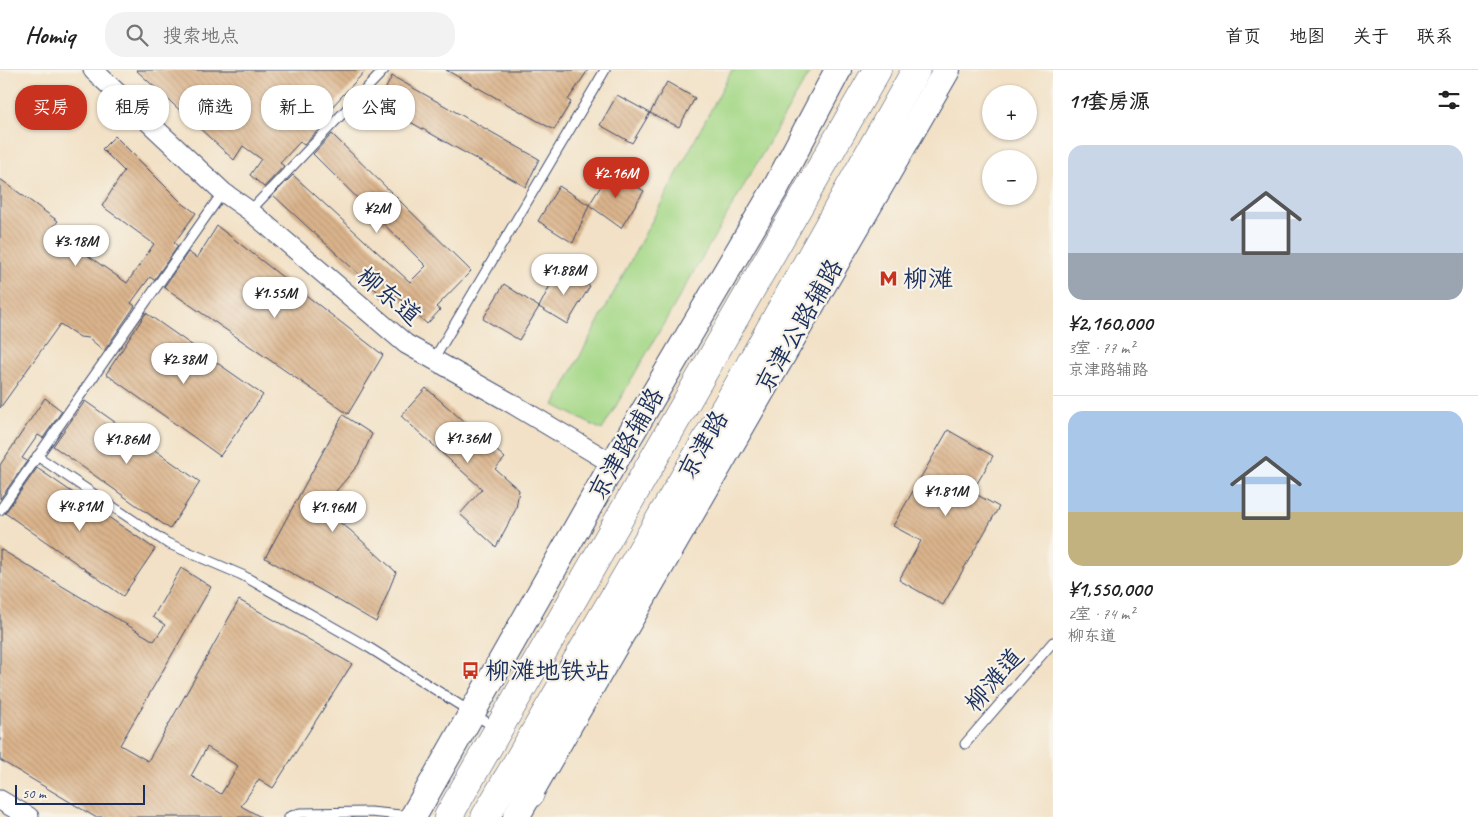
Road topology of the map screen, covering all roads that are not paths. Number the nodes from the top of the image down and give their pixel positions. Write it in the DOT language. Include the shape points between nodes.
graph roads {
  1 [pos="93,70"];
  2 [pos="384,70"];
  3 [pos="604,70"];
  4 [pos="838,70"];
  5 [pos="877,70"];
  6 [pos="916,70"];
  7 [pos="947,70"];
  8 [pos="223,192"];
  9 [pos="250,211"];
  10 [pos="434,359"];
  11 [pos="37,456"];
  12 [pos="613,464"];
  13 [pos="0,510"];
  14 [pos="1053,642"];
  15 [pos="486,721"];
  16 [pos="965,744"];
  17 [pos="506,781"];
  18 [pos="0,800"];
  19 [pos="523,806"];
  20 [pos="413,816"];
  21 [pos="29,817"];
  22 [pos="289,817"];
  23 [pos="448,817"];
  24 [pos="485,817"];
  1 -- 8 [label="street, 柳东道"];
  2 -- 9 [label="lane"];
  3 -- 10 [label="lane"];
  4 -- 12 [label="street, 京津路辅路" via="775,189"];
  5 -- 15 [label="main road, 京津路" via="645,477"];
  6 -- 17 [label="main road, 京津路" via="734,392"];
  7 -- 19 [label="street, 京津公路辅路"];
  8 -- 9 [label="street, 柳东道"];
  8 -- 11 [label="lane"];
  9 -- 10 [label="street, 柳东道" via="406,344"];
  10 -- 12 [label="street, 柳东道"];
  11 -- 13 [label="lane"];
  11 -- 15 [label="lane" via="167,543 242,575 368,647"];
  12 -- 15 [label="street, 京津路辅路" via="489,682"];
  14 -- 16 [label="lane, 柳滩道"];
  15 -- 20 [label="street"];
  15 -- 23 [label="main road, 京津路" via="484,753"];
  17 -- 19 [label="main road"];
  17 -- 24 [label="main road, 京津路"];
  18 -- 21 [label="street"];
  20 -- 22 [label="lane" via="370,812 300,813"];
}
